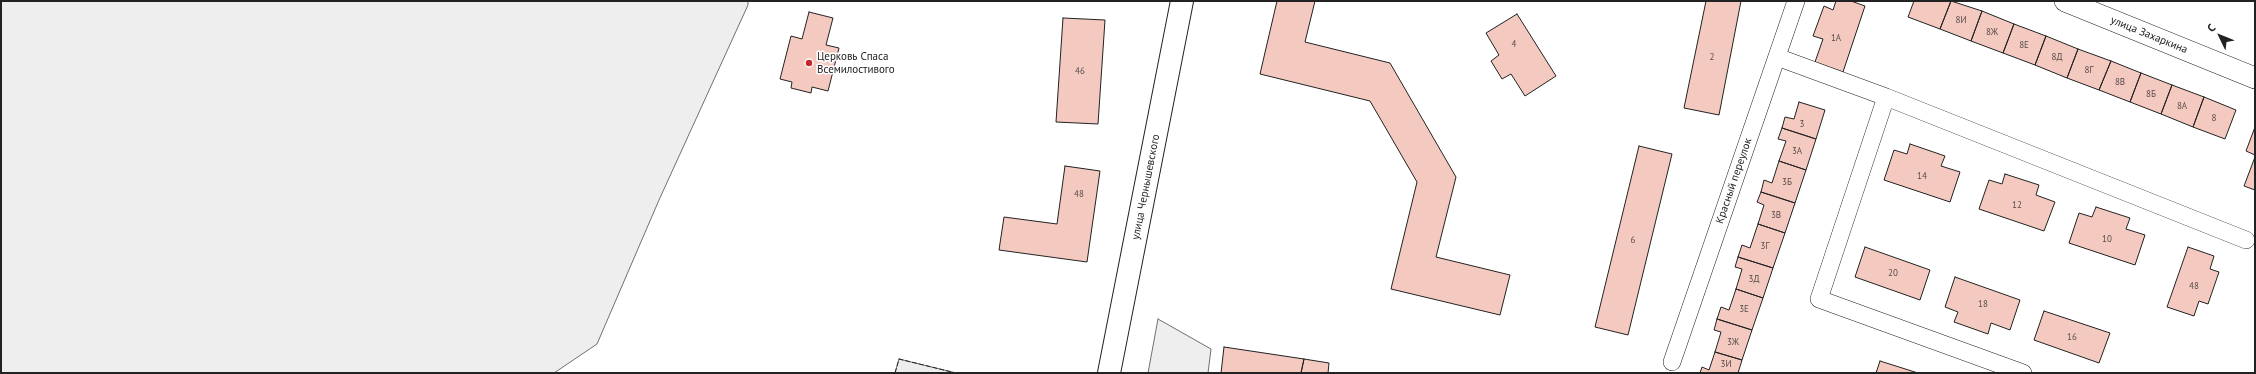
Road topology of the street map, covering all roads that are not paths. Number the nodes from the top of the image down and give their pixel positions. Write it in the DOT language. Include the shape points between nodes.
graph roads {
  1 [pos="1182,1"];
  2 [pos="1796,1"];
  3 [pos="2071,2"];
  4 [pos="1777,57"];
  5 [pos="2255,78"];
  6 [pos="1886,97"];
  7 [pos="2246,240"];
  8 [pos="1672,362"];
  9 [pos="1109,373"];
  10 [pos="2023,373"];
  1 -- 9 [label="main road, улица Чернышевского"];
  2 -- 4 [label="street, Красный переулок"];
  3 -- 5 [label="street, улица Захаркина"];
  4 -- 6 [label="street"];
  4 -- 8 [label="street, Красный переулок"];
  6 -- 7 [label="street"];
  6 -- 10 [label="street" via="1819,300"];
}
